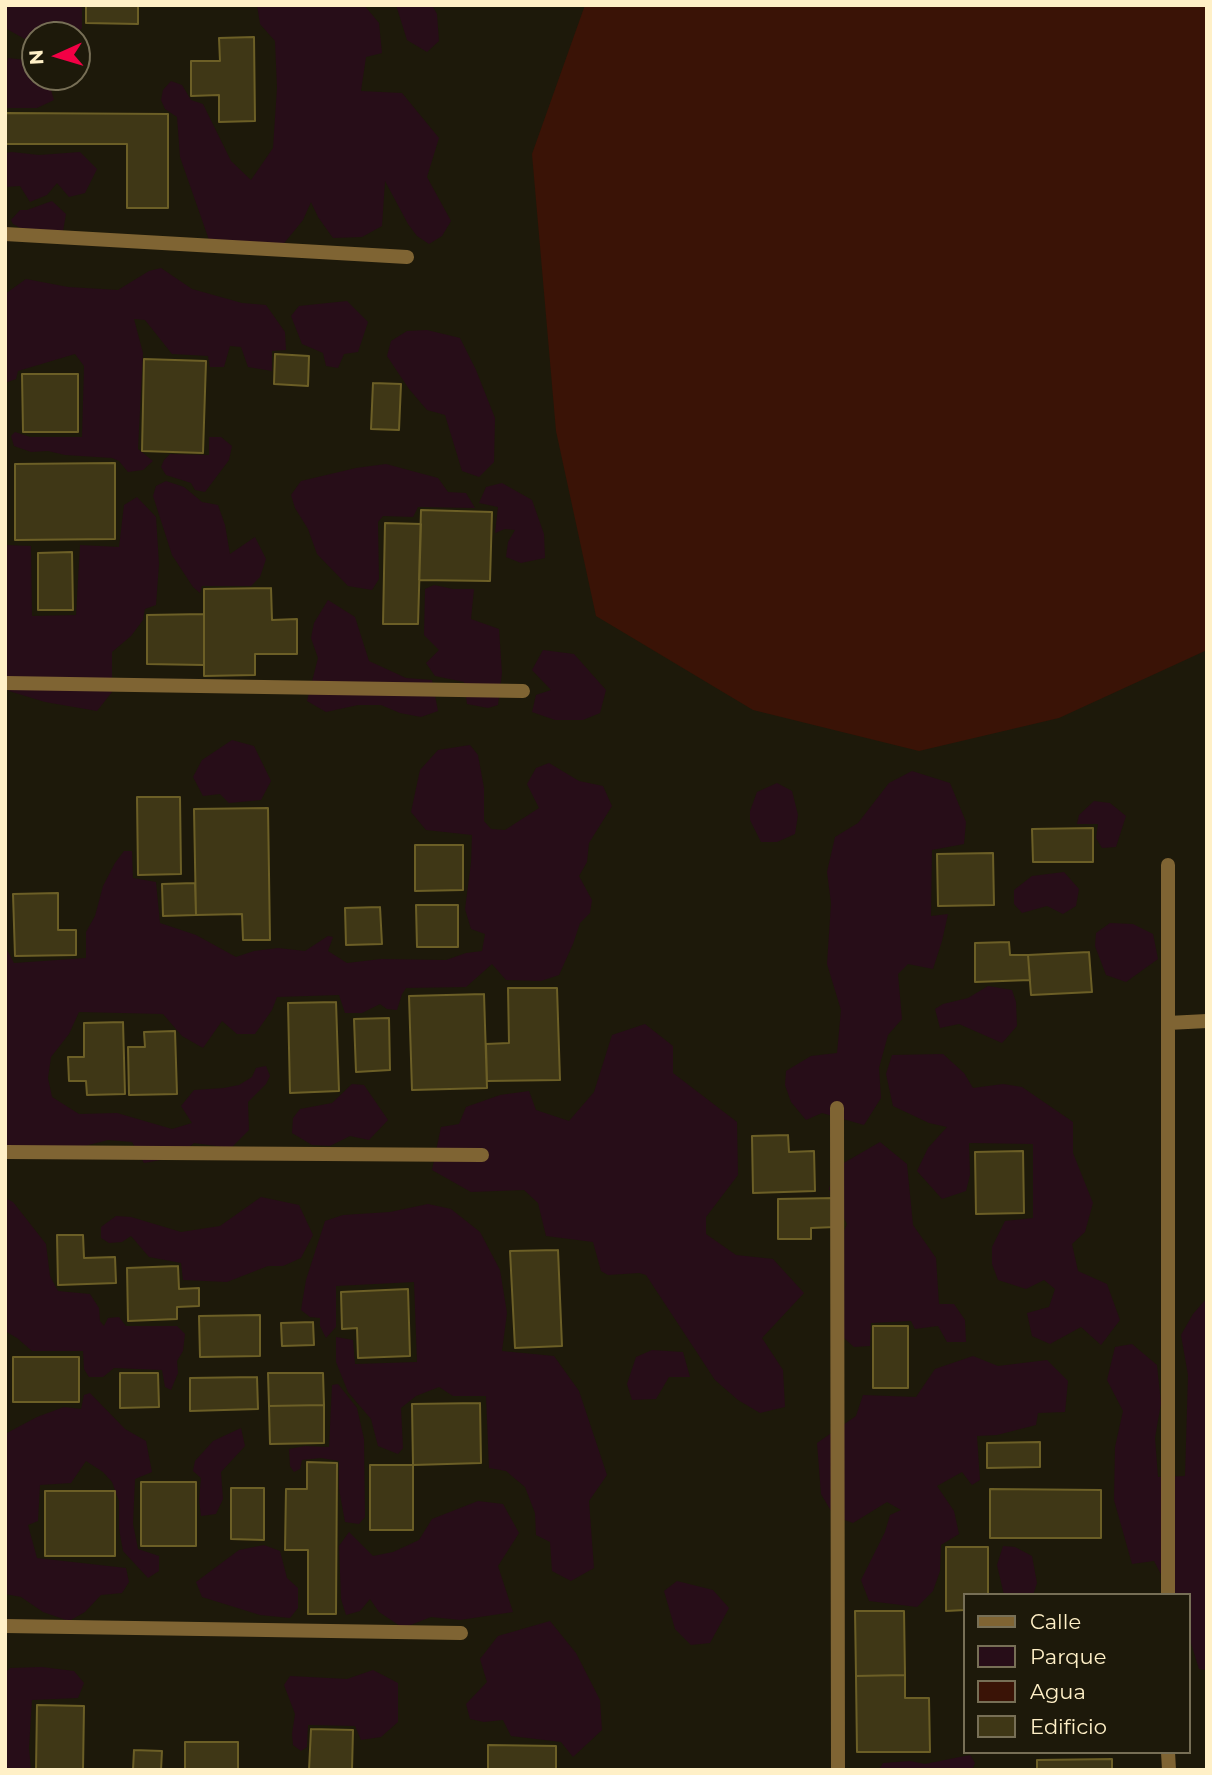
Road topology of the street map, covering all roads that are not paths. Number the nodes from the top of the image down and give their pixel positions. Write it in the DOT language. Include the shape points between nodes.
graph roads {
  1 [pos="5,233"];
  2 [pos="407,257"];
  3 [pos="5,683"];
  4 [pos="523,691"];
  5 [pos="1168,865"];
  6 [pos="1207,1021"];
  7 [pos="1168,1023"];
  8 [pos="837,1108"];
  9 [pos="5,1152"];
  10 [pos="482,1155"];
  11 [pos="1168,1593"];
  12 [pos="5,1626"];
  13 [pos="461,1633"];
  14 [pos="838,1770"];
  1 -- 2 [label="street"];
  3 -- 4 [label="street"];
  5 -- 7 [label="street"];
  6 -- 7 [label="street"];
  7 -- 11 [label="street"];
  8 -- 14 [label="street"];
  9 -- 10 [label="street"];
  12 -- 13 [label="street"];
}
